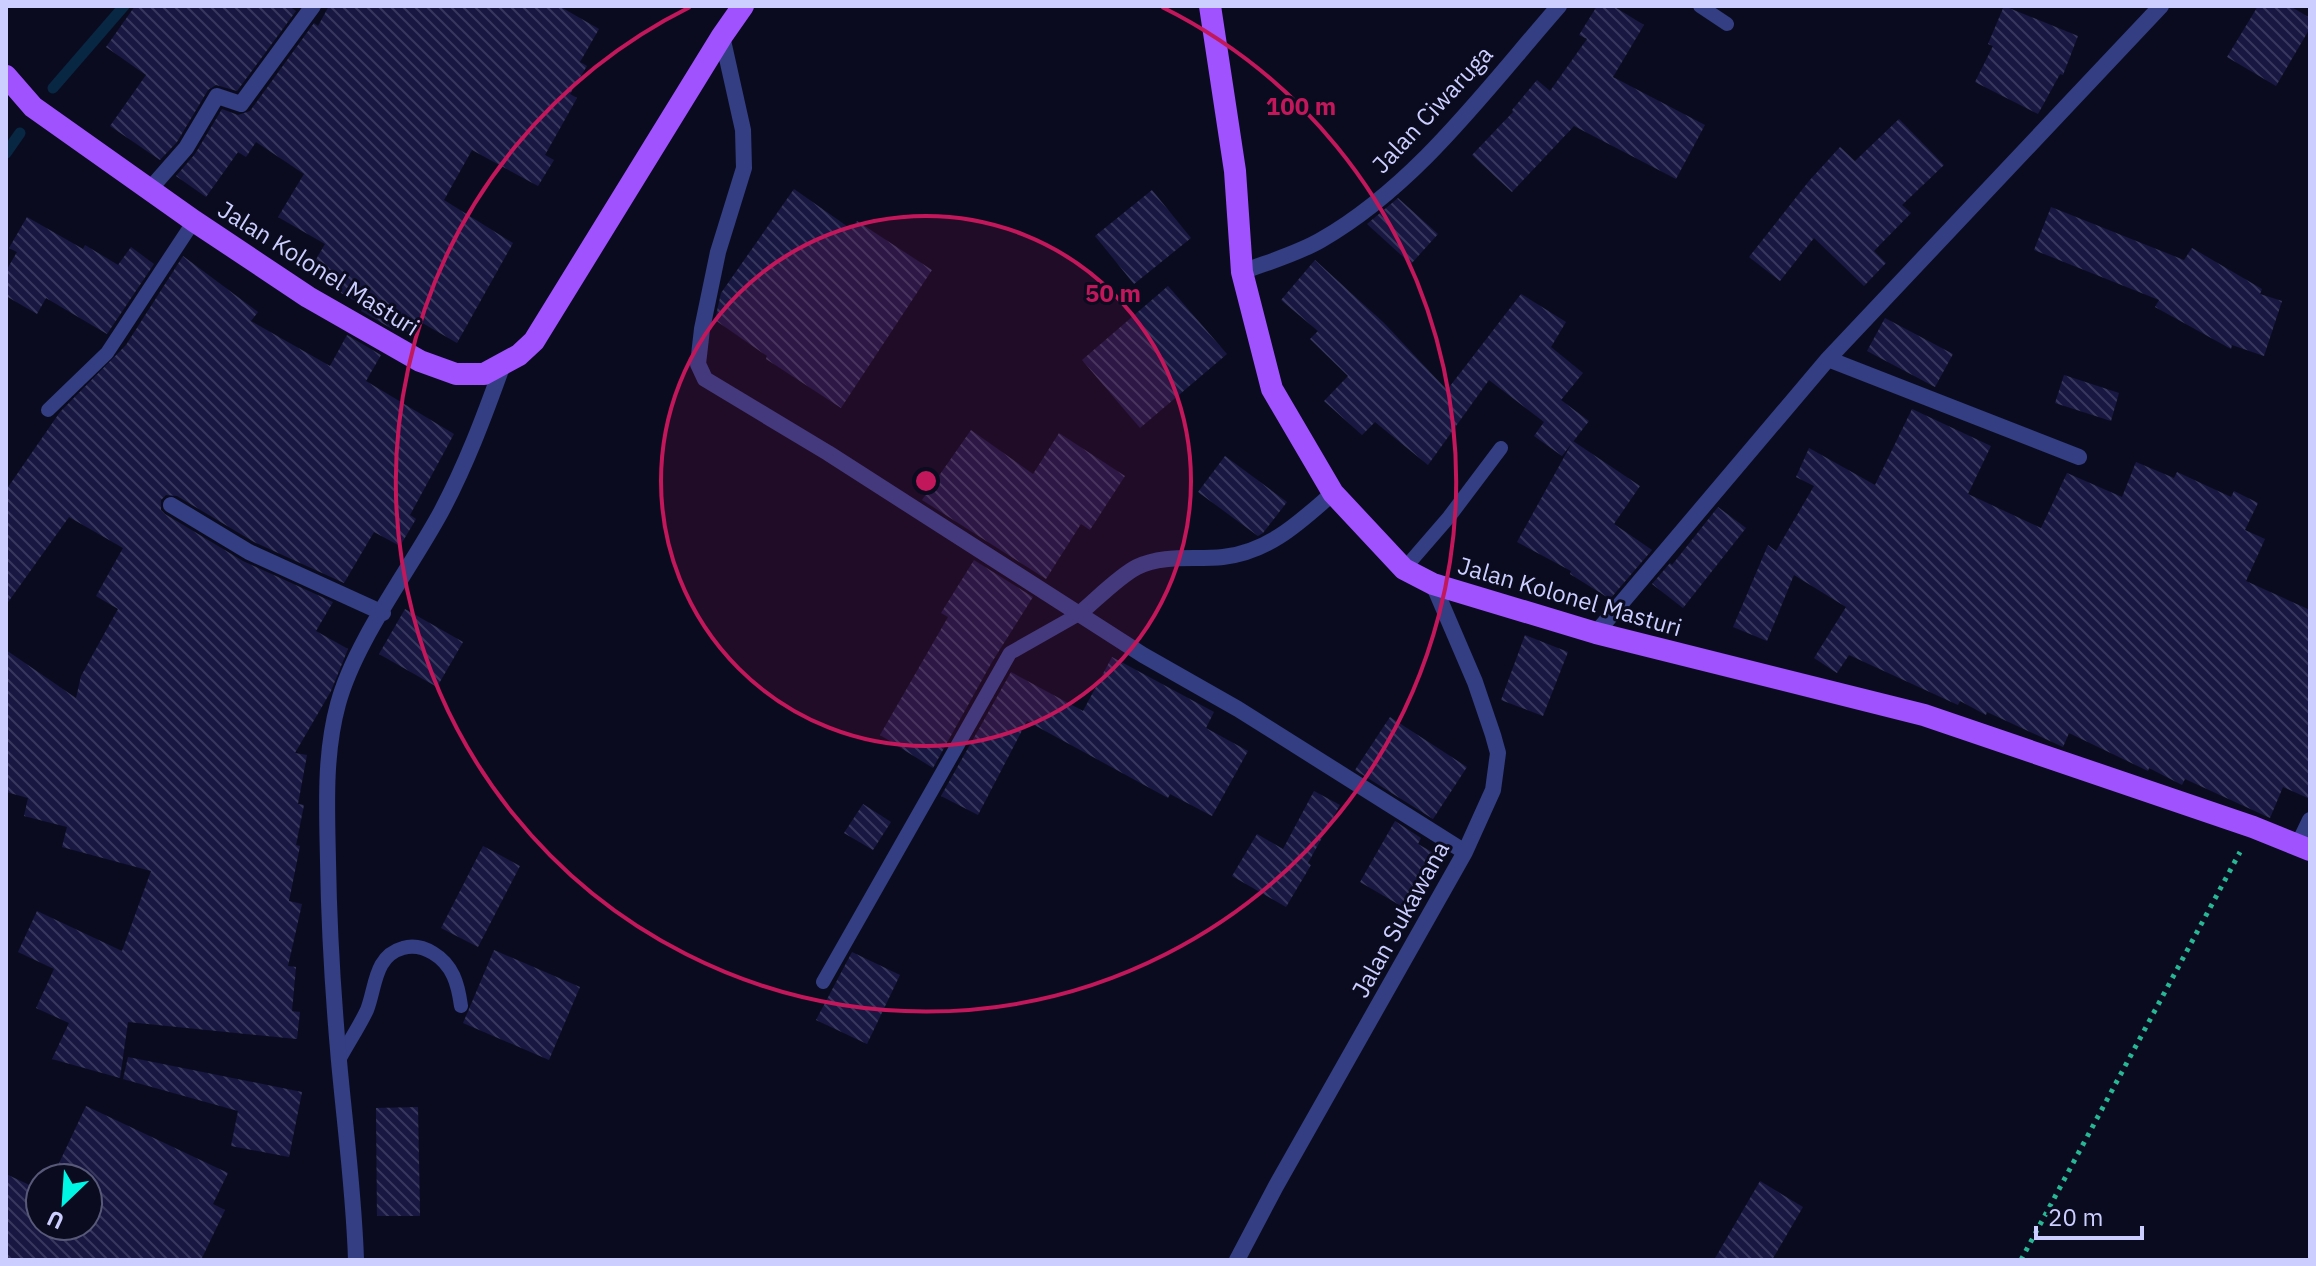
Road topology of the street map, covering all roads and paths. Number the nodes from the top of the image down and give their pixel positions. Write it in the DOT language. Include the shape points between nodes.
graph roads {
  1 [pos="313,6"];
  2 [pos="743,6"];
  3 [pos="1210,6"];
  4 [pos="1559,6"];
  5 [pos="1700,6"];
  6 [pos="2161,6"];
  7 [pos="1727,24"];
  8 [pos="722,36"];
  9 [pos="6,76"];
  10 [pos="150,189"];
  11 [pos="194,221"];
  12 [pos="1242,272"];
  13 [pos="1828,359"];
  14 [pos="502,367"];
  15 [pos="48,410"];
  16 [pos="1501,448"];
  17 [pos="2079,457"];
  18 [pos="1333,493"];
  19 [pos="171,505"];
  20 [pos="1404,569"];
  21 [pos="1433,584"];
  22 [pos="383,613"];
  23 [pos="1079,614"];
  24 [pos="1596,633"];
  25 [pos="2310,820"];
  26 [pos="2253,827"];
  27 [pos="2304,846"];
  28 [pos="1465,852"];
  29 [pos="823,982"];
  30 [pos="461,1006"];
  31 [pos="339,1060"];
  32 [pos="356,1260"];
  33 [pos="1237,1260"];
  34 [pos="2021,1260"];
  1 -- 10 [label="street" via="241,104 217,96 186,148"];
  2 -- 8 [label="main road"];
  3 -- 12 [label="main road, Jalan Kolonel Masturi" via="1235,171"];
  4 -- 12 [label="street, Jalan Ciwaruga" via="1416,167 1373,205 1318,242"];
  5 -- 7 [label="lane"];
  6 -- 13 [label="street"];
  8 -- 14 [label="main road" via="546,324"];
  8 -- 23 [label="street" via="743,130 744,168 718,252 699,371 710,383"];
  9 -- 10 [label="main road, Jalan Kolonel Masturi" via="33,107"];
  10 -- 11 [label="main road, Jalan Kolonel Masturi"];
  11 -- 14 [label="main road, Jalan Kolonel Masturi" via="308,297 420,361 470,376"];
  11 -- 15 [label="lane" via="107,353"];
  12 -- 18 [label="main road, Jalan Kolonel Masturi" via="1272,389"];
  13 -- 17 [label="street"];
  13 -- 24 [label="street"];
  14 -- 22 [label="street" via="477,439"];
  16 -- 20 [label="lane"];
  18 -- 20 [label="main road, Jalan Kolonel Masturi"];
  18 -- 23 [label="street" via="1286,534 1224,557 1168,559 1137,568"];
  19 -- 22 [label="street" via="249,552"];
  20 -- 21 [label="main road, Jalan Kolonel Masturi"];
  21 -- 24 [label="main road, Jalan Kolonel Masturi"];
  21 -- 28 [label="street, Jalan Sukawana" via="1475,682 1498,753 1493,790"];
  22 -- 31 [label="street" via="350,669 329,749 329,890"];
  23 -- 28 [label="street"];
  23 -- 29 [label="lane" via="1010,653"];
  24 -- 26 [label="main road, Jalan Kolonel Masturi" via="1924,715"];
  25 -- 27 [label="street"];
  26 -- 27 [label="main road, Jalan Kolonel Masturi"];
  26 -- 34 [label="path"];
  28 -- 33 [label="street, Jalan Sukawana"];
  30 -- 31 [label="lane" via="455,977 438,956 425,948 397,950 380,966 367,1010"];
  31 -- 32 [label="street"];
}
